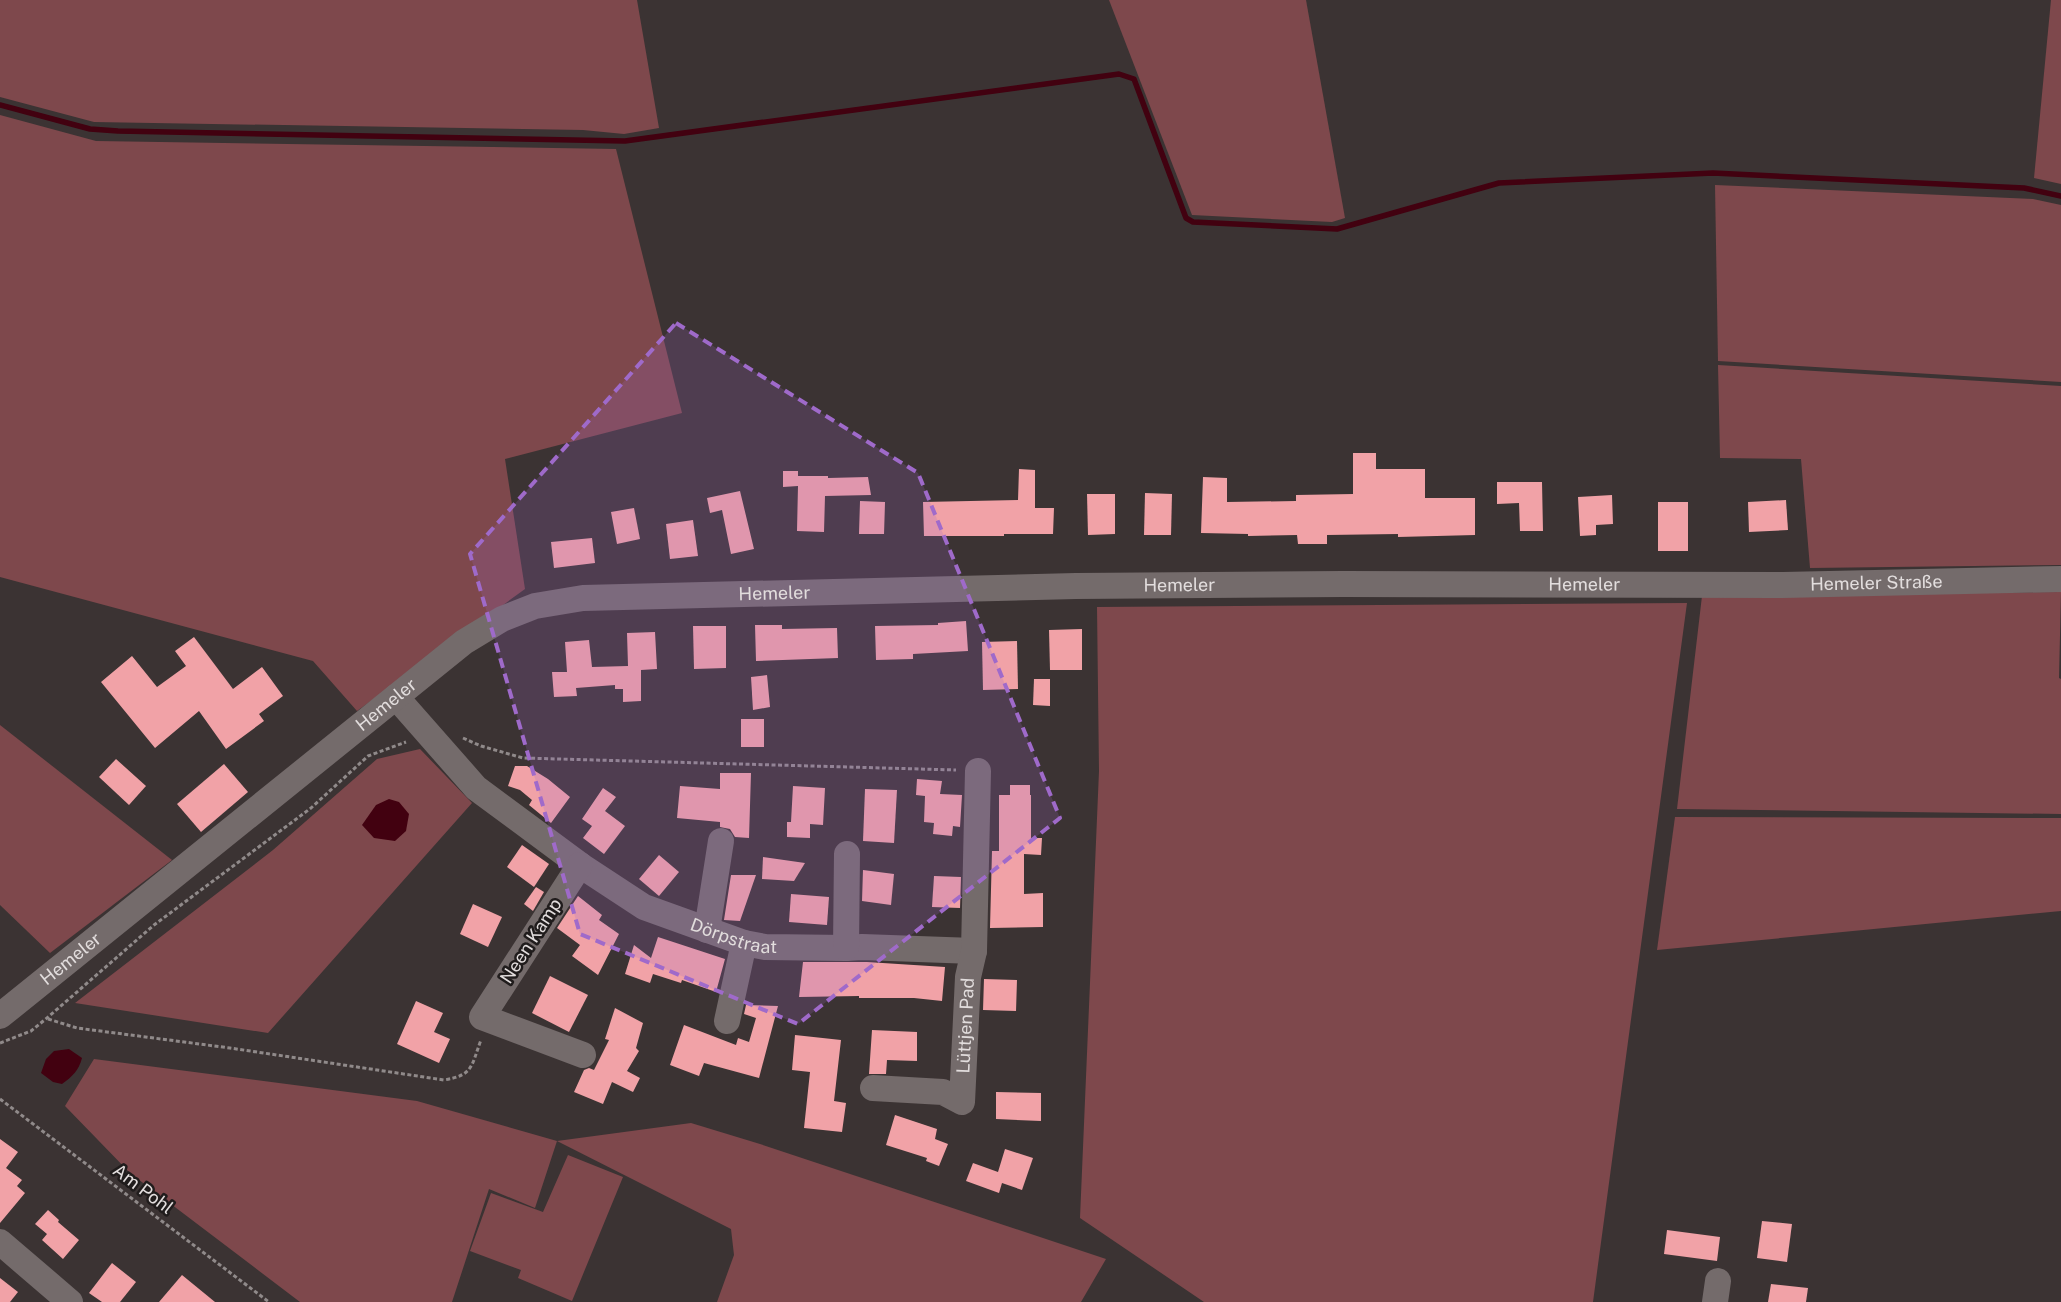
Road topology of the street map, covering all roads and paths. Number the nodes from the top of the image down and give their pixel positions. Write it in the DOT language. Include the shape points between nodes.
graph roads {
  1 [pos="2061,580"];
  2 [pos="1690,586"];
  3 [pos="396,697"];
  4 [pos="426,730"];
  5 [pos="458,736"];
  6 [pos="978,771"];
  7 [pos="720,841"];
  8 [pos="847,854"];
  9 [pos="580,865"];
  10 [pos="707,930"];
  11 [pos="744,943"];
  12 [pos="846,948"];
  13 [pos="974,951"];
  14 [pos="0,1016"];
  15 [pos="482,1017"];
  16 [pos="48,1018"];
  17 [pos="727,1021"];
  18 [pos="0,1043"];
  19 [pos="582,1055"];
  20 [pos="873,1088"];
  21 [pos="0,1098"];
  22 [pos="0,1242"];
  23 [pos="70,1302"];
  24 [pos="268,1302"];
  1 -- 2 [label="street, Hemeler Straße"];
  2 -- 3 [label="street, Hemeler" via="1095,586 583,598 535,606 502,619 464,642"];
  3 -- 4 [label="street, Dörpstraat"];
  3 -- 14 [label="street, Hemeler"];
  4 -- 9 [label="street, Dörpstraat" via="476,788"];
  4 -- 16 [label="path" via="415,741 400,743 368,756 311,808 154,925"];
  5 -- 6 [label="path" via="523,758"];
  6 -- 13 [label="street"];
  7 -- 10 [label="street"];
  8 -- 12 [label="street"];
  9 -- 10 [label="street, Dörpstraat" via="644,907"];
  9 -- 15 [label="street, Neen Kamp"];
  10 -- 11 [label="street, Dörpstraat"];
  11 -- 12 [label="street, Dörpstraat" via="765,947"];
  11 -- 17 [label="street"];
  12 -- 13 [label="street, Dörpstraat"];
  13 -- 20 [label="street, Lüttjen Pad" via="968,977 962,1102 944,1092"];
  15 -- 16 [label="path" via="481,1040 469,1070 461,1077 444,1080 77,1028"];
  15 -- 19 [label="street"];
  16 -- 18 [label="path" via="31,1031"];
  21 -- 24 [label="path, Am Pohl"];
  22 -- 23 [label="street"];
}
